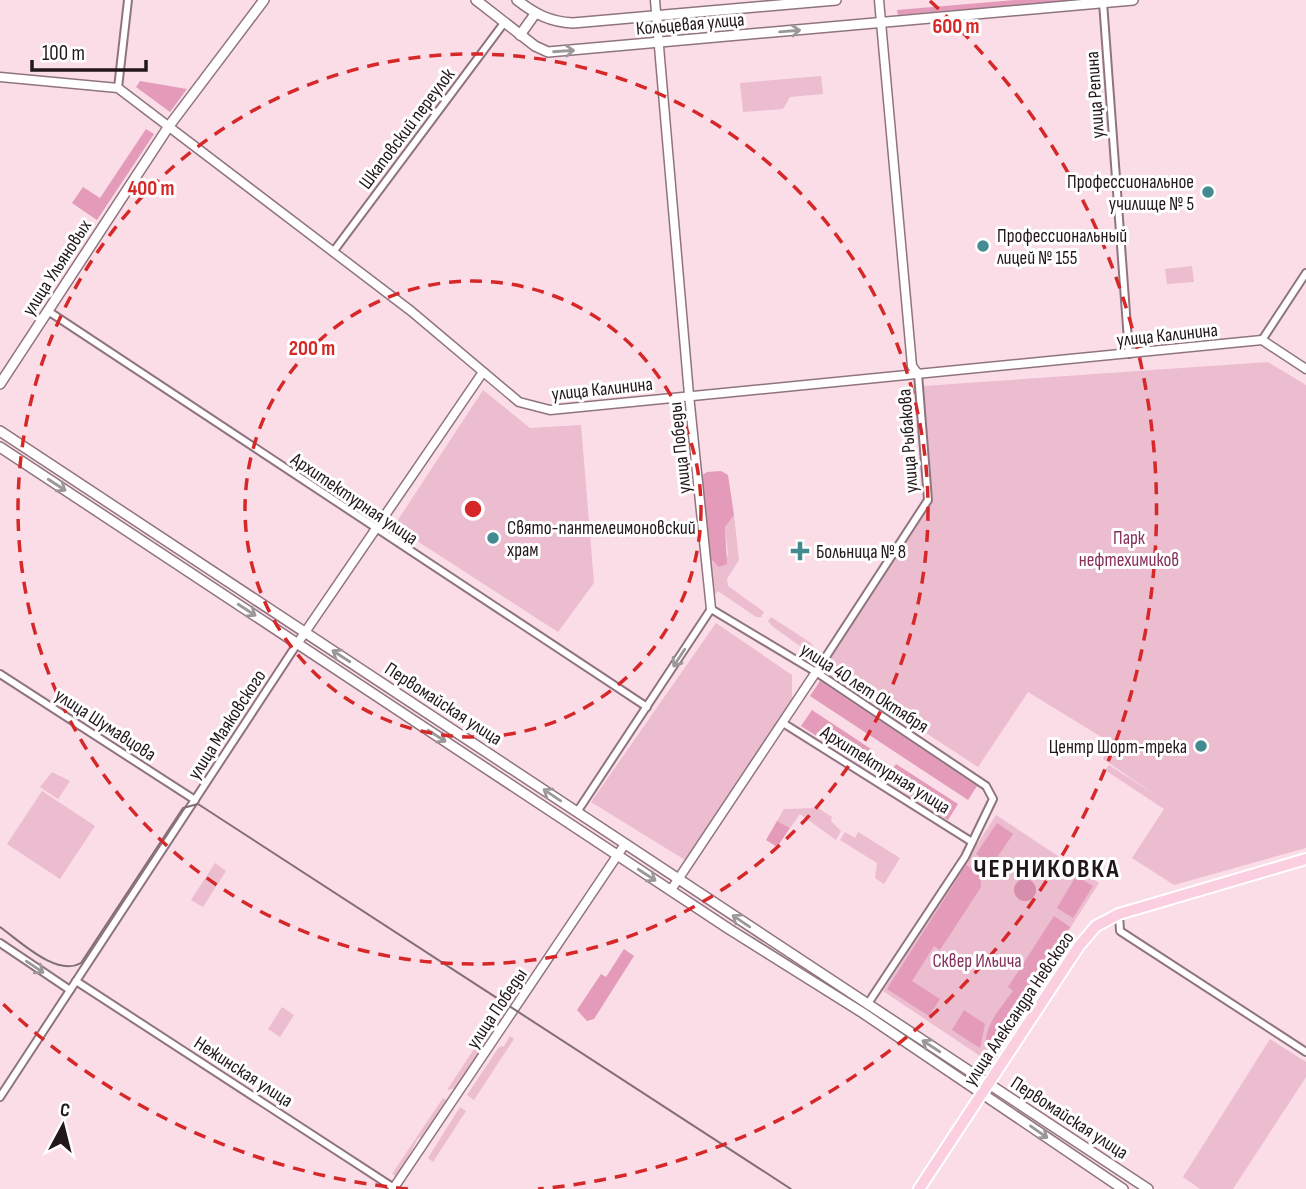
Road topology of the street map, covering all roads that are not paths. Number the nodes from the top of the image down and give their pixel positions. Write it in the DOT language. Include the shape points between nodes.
graph roads {
  1 [pos="128,0"];
  2 [pos="264,0"];
  3 [pos="476,0"];
  4 [pos="517,0"];
  5 [pos="655,0"];
  6 [pos="836,0"];
  7 [pos="879,0"];
  8 [pos="1133,0"];
  9 [pos="1103,1"];
  10 [pos="535,14"];
  11 [pos="656,17"];
  12 [pos="504,23"];
  13 [pos="882,23"];
  14 [pos="520,35"];
  15 [pos="659,44"];
  16 [pos="0,77"];
  17 [pos="118,88"];
  18 [pos="169,126"];
  19 [pos="332,252"];
  20 [pos="1306,273"];
  21 [pos="48,311"];
  22 [pos="1262,340"];
  23 [pos="1129,354"];
  24 [pos="1306,369"];
  25 [pos="483,372"];
  26 [pos="918,374"];
  27 [pos="0,384"];
  28 [pos="689,395"];
  29 [pos="0,431"];
  30 [pos="0,447"];
  31 [pos="373,529"];
  32 [pos="711,609"];
  33 [pos="305,632"];
  34 [pos="297,644"];
  35 [pos="816,672"];
  36 [pos="0,674"];
  37 [pos="647,707"];
  38 [pos="783,723"];
  39 [pos="195,800"];
  40 [pos="577,812"];
  41 [pos="972,842"];
  42 [pos="625,844"];
  43 [pos="618,855"];
  44 [pos="1306,859"];
  45 [pos="678,879"];
  46 [pos="671,890"];
  47 [pos="1119,914"];
  48 [pos="0,943"];
  49 [pos="76,981"];
  50 [pos="70,990"];
  51 [pos="865,1008"];
  52 [pos="1306,1052"];
  53 [pos="985,1089"];
  54 [pos="0,1097"];
  55 [pos="393,1188"];
  56 [pos="919,1189"];
  57 [pos="1123,1189"];
  58 [pos="1148,1189"];
  1 -- 17 [label="street"];
  2 -- 18 [label="main road, улица Ульяновых"];
  3 -- 12 [label="main road, Кольцевая улица"];
  4 -- 10 [label="main road, Кольцевая улица"];
  5 -- 11 [label="street, улица Победы"];
  6 -- 11 [label="main road, Кольцевая улица"];
  7 -- 13 [label="street, улица Рыбакова"];
  8 -- 9 [label="main road, Кольцевая улица"];
  9 -- 13 [label="main road, Кольцевая улица"];
  9 -- 23 [label="street, улица Репина"];
  10 -- 11 [label="main road, Кольцевая улица" via="573,23"];
  10 -- 14 [label="main road"];
  11 -- 15 [label="street, улица Победы"];
  12 -- 14 [label="main road, Кольцевая улица"];
  12 -- 19 [label="street, Шкаповский переулок"];
  15 -- 13 [label="main road, Кольцевая улица, one-way"];
  13 -- 26 [label="street, улица Рыбакова" via="912,366"];
  14 -- 15 [label="main road, Кольцевая улица, one-way" via="548,52"];
  15 -- 28 [label="street, улица Победы"];
  16 -- 17 [label="street"];
  17 -- 18 [label="street, улица Калинина"];
  18 -- 19 [label="street, улица Калинина"];
  18 -- 21 [label="main road, улица Ульяновых"];
  19 -- 25 [label="street, улица Калинина"];
  20 -- 22 [label="street"];
  21 -- 27 [label="main road, улица Ульяновых"];
  21 -- 31 [label="street, Архитектурная улица"];
  22 -- 23 [label="street, улица Калинина"];
  22 -- 24 [label="street"];
  23 -- 26 [label="street, улица Калинина"];
  25 -- 28 [label="street, улица Калинина" via="519,402 550,410"];
  25 -- 31 [label="street, улица Маяковского"];
  26 -- 28 [label="street, улица Калинина"];
  26 -- 35 [label="street, улица Рыбакова" via="928,500"];
  28 -- 32 [label="street, улица Победы"];
  29 -- 33 [label="main road, Первомайская улица"];
  30 -- 34 [label="main road, Первомайская улица, one-way"];
  31 -- 33 [label="street, улица Маяковского"];
  31 -- 37 [label="street, Архитектурная улица"];
  32 -- 35 [label="street, улица 40 лет Октября"];
  32 -- 37 [label="street, one-way"];
  33 -- 34 [label="street, улица Маяковского"];
  40 -- 33 [label="main road, Первомайская улица, one-way"];
  34 -- 39 [label="street, улица Маяковского"];
  34 -- 43 [label="main road, Первомайская улица, one-way"];
  35 -- 38 [label="street, улица Рыбакова"];
  35 -- 41 [label="street, улица 40 лет Октября" via="986,786 993,799"];
  36 -- 39 [label="street, улица Шумавцова"];
  37 -- 40 [label="street"];
  38 -- 41 [label="street, Архитектурная улица"];
  38 -- 45 [label="street, улица Рыбакова"];
  39 -- 49 [label="street, улица Маяковского"];
  40 -- 42 [label="main road, Первомайская улица"];
  41 -- 51 [label="street"];
  42 -- 43 [label="street, улица Победы"];
  42 -- 45 [label="main road, Первомайская улица"];
  43 -- 46 [label="main road, Первомайская улица, one-way"];
  43 -- 55 [label="street, улица Победы"];
  44 -- 47 [label="main road, улица Александра Невского"];
  45 -- 46 [label="street, улица Рыбакова"];
  51 -- 45 [label="main road, Первомайская улица, one-way"];
  46 -- 51 [label="main road, Первомайская улица"];
  47 -- 52 [label="street" via="1120,931"];
  47 -- 53 [label="main road, улица Александра Невского" via="1096,926 1079,946"];
  48 -- 50 [label="street, one-way"];
  49 -- 50 [label="street, улица Маяковского"];
  49 -- 55 [label="street, Нежинская улица"];
  50 -- 54 [label="street, улица Маяковского"];
  51 -- 53 [label="main road, Первомайская улица"];
  53 -- 56 [label="main road, улица Александра Невского"];
  53 -- 57 [label="main road, Первомайская улица, one-way"];
  53 -- 58 [label="main road, Первомайская улица"];
}
